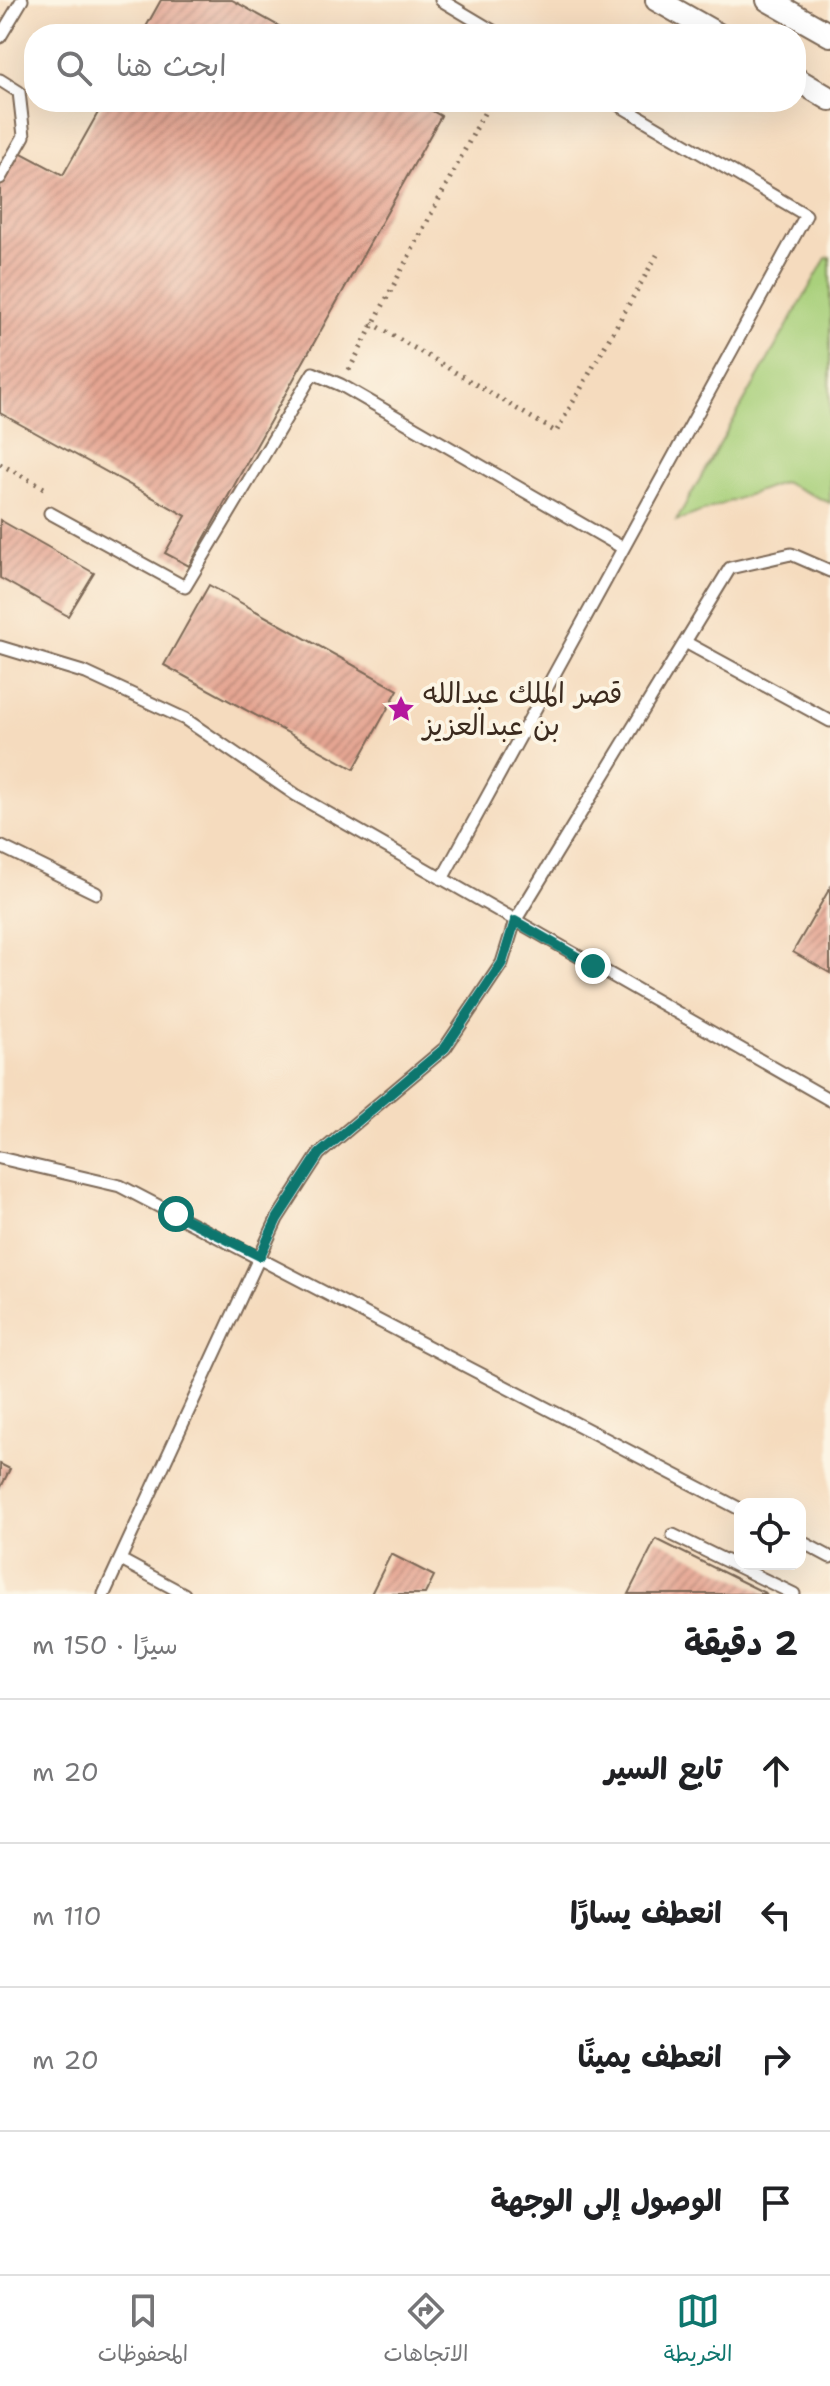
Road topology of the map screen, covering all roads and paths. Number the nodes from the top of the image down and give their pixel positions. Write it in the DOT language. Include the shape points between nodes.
graph roads {
  1 [pos="22,0"];
  2 [pos="441,0"];
  3 [pos="657,0"];
  4 [pos="768,0"];
  5 [pos="481,24"];
  6 [pos="699,24"];
  7 [pos="830,35"];
  8 [pos="0,37"];
  9 [pos="0,80"];
  10 [pos="806,85"];
  11 [pos="830,99"];
  12 [pos="485,112"];
  13 [pos="631,112"];
  14 [pos="0,178"];
  15 [pos="657,255"];
  16 [pos="372,323"];
  17 [pos="341,385"];
  18 [pos="0,464"];
  19 [pos="44,488"];
  20 [pos="50,513"];
  21 [pos="623,548"];
  22 [pos="830,571"];
  23 [pos="685,642"];
  24 [pos="0,647"];
  25 [pos="830,721"];
  26 [pos="0,846"];
  27 [pos="442,879"];
  28 [pos="96,893"];
  29 [pos="515,921"];
  30 [pos="830,1100"];
  31 [pos="0,1158"];
  32 [pos="260,1256"];
  33 [pos="734,1506"];
  34 [pos="673,1535"];
  35 [pos="806,1544"];
  36 [pos="830,1557"];
  37 [pos="121,1560"];
  38 [pos="104,1594"];
  39 [pos="184,1594"];
  40 [pos="794,1594"];
  1 -- 8 [label="lane"];
  2 -- 5 [label="lane"];
  3 -- 6 [label="street"];
  4 -- 7 [label="street"];
  9 -- 14 [label="lane" via="19,92 24,136"];
  10 -- 11 [label="street"];
  12 -- 16 [label="path"];
  13 -- 21 [label="lane" via="806,215"];
  15 -- 16 [label="path" via="556,432"];
  16 -- 17 [label="path"];
  17 -- 20 [label="lane" via="313,373 185,587"];
  17 -- 21 [label="lane"];
  18 -- 19 [label="path"];
  21 -- 27 [label="lane"];
  22 -- 23 [label="lane" via="791,554 730,568"];
  23 -- 25 [label="lane"];
  23 -- 29 [label="lane"];
  24 -- 27 [label="lane" via="86,673 185,719 296,795"];
  26 -- 28 [label="lane"];
  27 -- 29 [label="lane"];
  29 -- 30 [label="lane"];
  29 -- 32 [label="lane" via="502,963 445,1048 319,1154"];
  31 -- 32 [label="lane" via="120,1186"];
  32 -- 33 [label="lane"];
  32 -- 37 [label="lane"];
  34 -- 40 [label="lane"];
  35 -- 36 [label="lane"];
  37 -- 38 [label="lane"];
  37 -- 39 [label="lane"];
}
